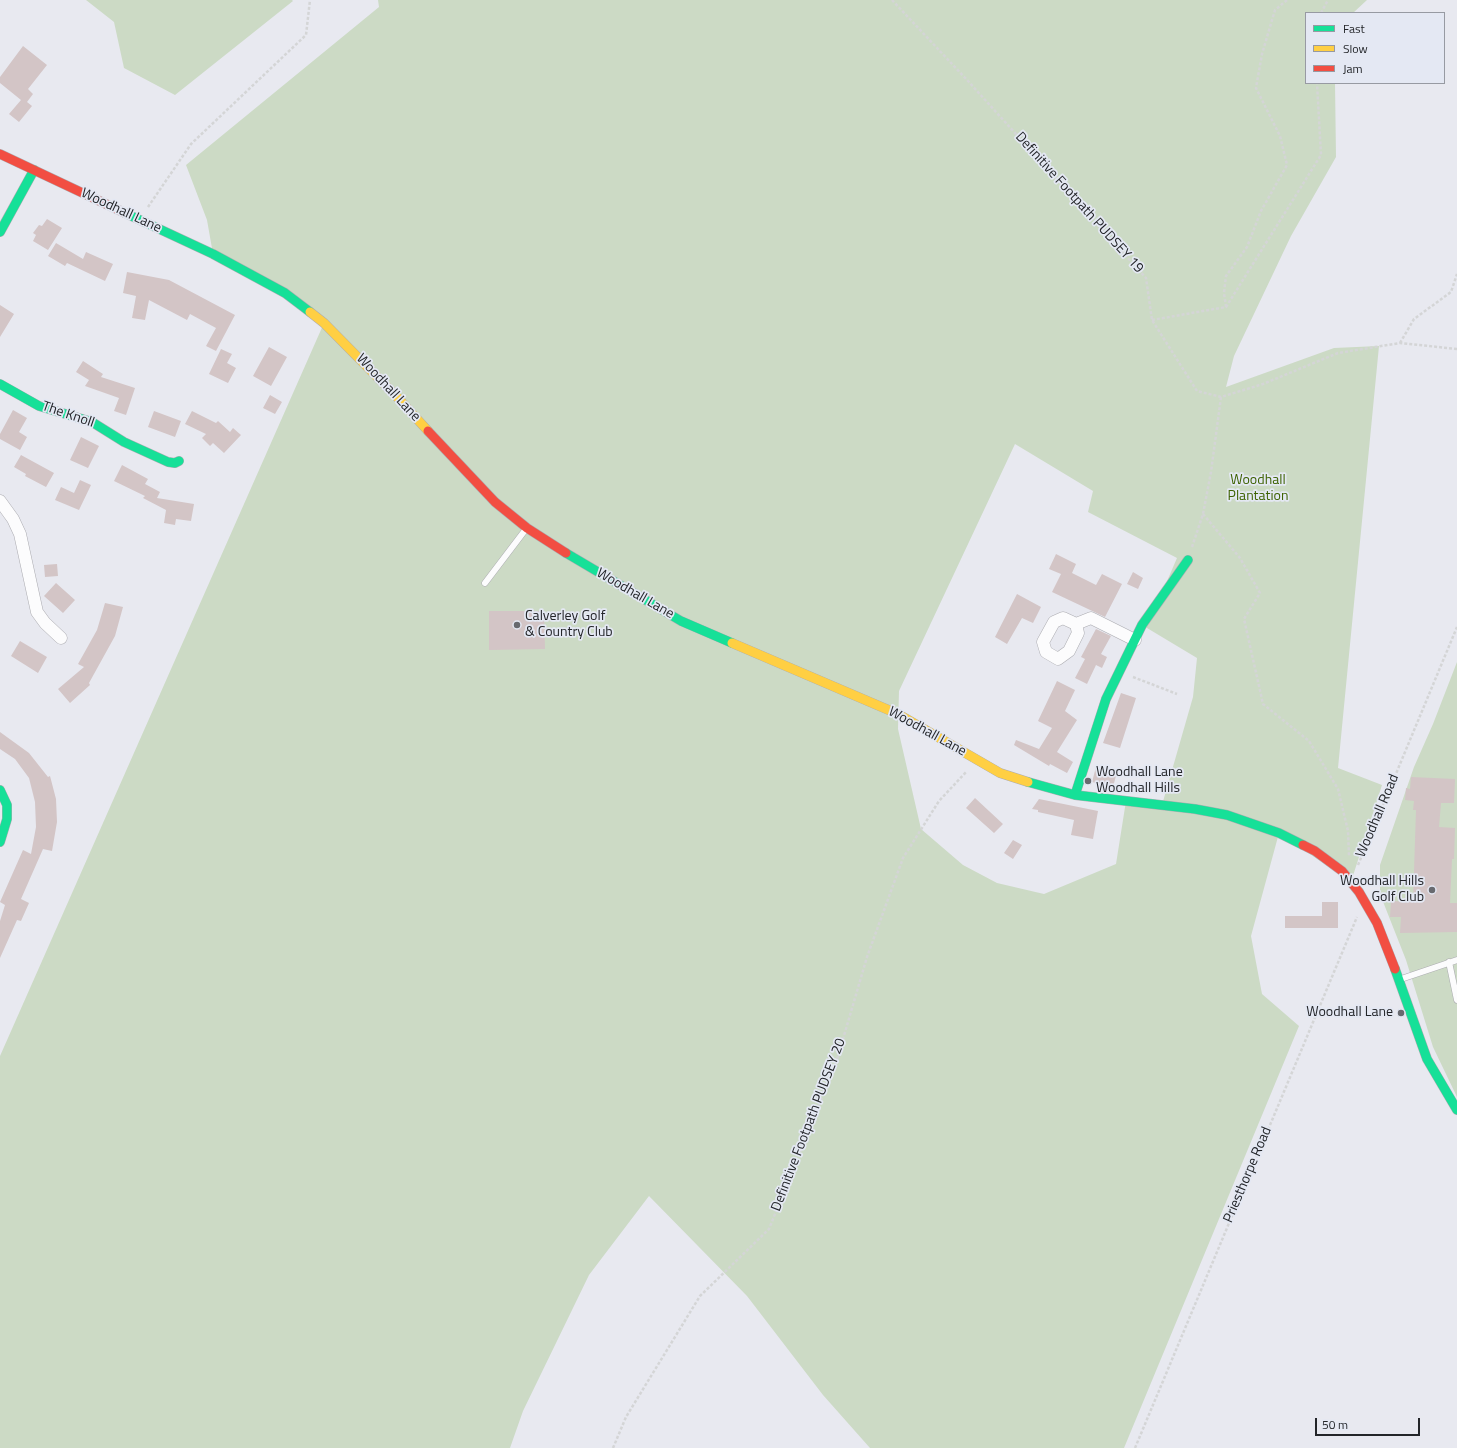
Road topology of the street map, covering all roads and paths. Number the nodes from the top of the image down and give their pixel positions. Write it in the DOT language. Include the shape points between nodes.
graph roads {
  1 [pos="310,0"];
  2 [pos="892,0"];
  3 [pos="1287,0"];
  4 [pos="1328,0"];
  5 [pos="1322,12"];
  6 [pos="1318,84"];
  7 [pos="0,154"];
  8 [pos="34,170"];
  9 [pos="139,220"];
  10 [pos="0,232"];
  11 [pos="1457,274"];
  12 [pos="1226,307"];
  13 [pos="1152,320"];
  14 [pos="1400,343"];
  15 [pos="1457,349"];
  16 [pos="0,384"];
  17 [pos="1221,396"];
  18 [pos="180,461"];
  19 [pos="0,501"];
  20 [pos="1203,514"];
  21 [pos="527,528"];
  22 [pos="1188,560"];
  23 [pos="485,583"];
  24 [pos="1076,624"];
  25 [pos="1457,627"];
  26 [pos="61,638"];
  27 [pos="1135,640"];
  28 [pos="1120,672"];
  29 [pos="1177,694"];
  30 [pos="977,760"];
  31 [pos="0,790"];
  32 [pos="1076,795"];
  33 [pos="0,842"];
  34 [pos="1350,858"];
  35 [pos="1354,861"];
  36 [pos="1358,864"];
  37 [pos="1351,882"];
  38 [pos="1366,903"];
  39 [pos="1457,960"];
  40 [pos="1449,962"];
  41 [pos="1399,980"];
  42 [pos="1457,1000"];
  43 [pos="1457,1110"];
  44 [pos="614,1448"];
  45 [pos="1135,1448"];
  1 -- 9 [label="path" via="306,35 191,144"];
  2 -- 13 [label="path, Definitive Footpath PUDSEY 19" via="1146,278"];
  3 -- 12 [label="path" via="1275,10 1262,54 1256,88 1280,136 1287,165 1261,211 1247,247 1226,276"];
  4 -- 5 [label="path"];
  6 -- 12 [label="path" via="1321,155"];
  7 -- 8 [label="street, Woodhall Lane"];
  8 -- 9 [label="street, Woodhall Lane"];
  8 -- 10 [label="street"];
  9 -- 21 [label="street, Woodhall Lane" via="213,254 285,293 324,323 398,398 461,468 495,502"];
  11 -- 14 [label="path" via="1451,292 1414,319"];
  12 -- 13 [label="path"];
  13 -- 17 [label="path, Definitive Footpath PUDSEY 19" via="1196,391"];
  14 -- 15 [label="path"];
  14 -- 17 [label="path" via="1338,353 1263,384"];
  16 -- 18 [label="street, The Knoll" via="39,406 92,422 124,442 168,462"];
  17 -- 20 [label="path" via="1212,472"];
  19 -- 26 [label="street" via="20,534 38,612 45,623"];
  20 -- 22 [label="path"];
  20 -- 34 [label="path" via="1240,558 1260,593 1244,619 1263,704 1309,740 1338,789 1348,831"];
  21 -- 23 [label="lane"];
  21 -- 30 [label="street, Woodhall Lane" via="606,578 682,621 898,714"];
  22 -- 27 [label="street" via="1142,625"];
  24 -- 27 [label="street" via="1091,618"];
  25 -- 36 [label="path, Woodhall Road"];
  27 -- 28 [label="street"];
  28 -- 29 [label="path"];
  28 -- 32 [label="street" via="1106,699"];
  30 -- 32 [label="street, Woodhall Lane" via="1000,773"];
  30 -- 44 [label="path, Definitive Footpath PUDSEY 20" via="939,800 903,858 867,957 836,1063 769,1229 700,1296 626,1417"];
  31 -- 33 [label="street" via="7,805 8,819"];
  32 -- 37 [label="street, Woodhall Lane" via="1227,815 1279,833 1316,851 1334,864"];
  35 -- 36 [label="path"];
  36 -- 37 [label="path, Woodhall Road"];
  37 -- 38 [label="street"];
  38 -- 41 [label="street" via="1377,923"];
  38 -- 45 [label="path, Priesthorpe Road" via="1351,929"];
  39 -- 40 [label="lane"];
  40 -- 41 [label="lane"];
  40 -- 42 [label="lane"];
  41 -- 43 [label="street" via="1427,1059"];
}
